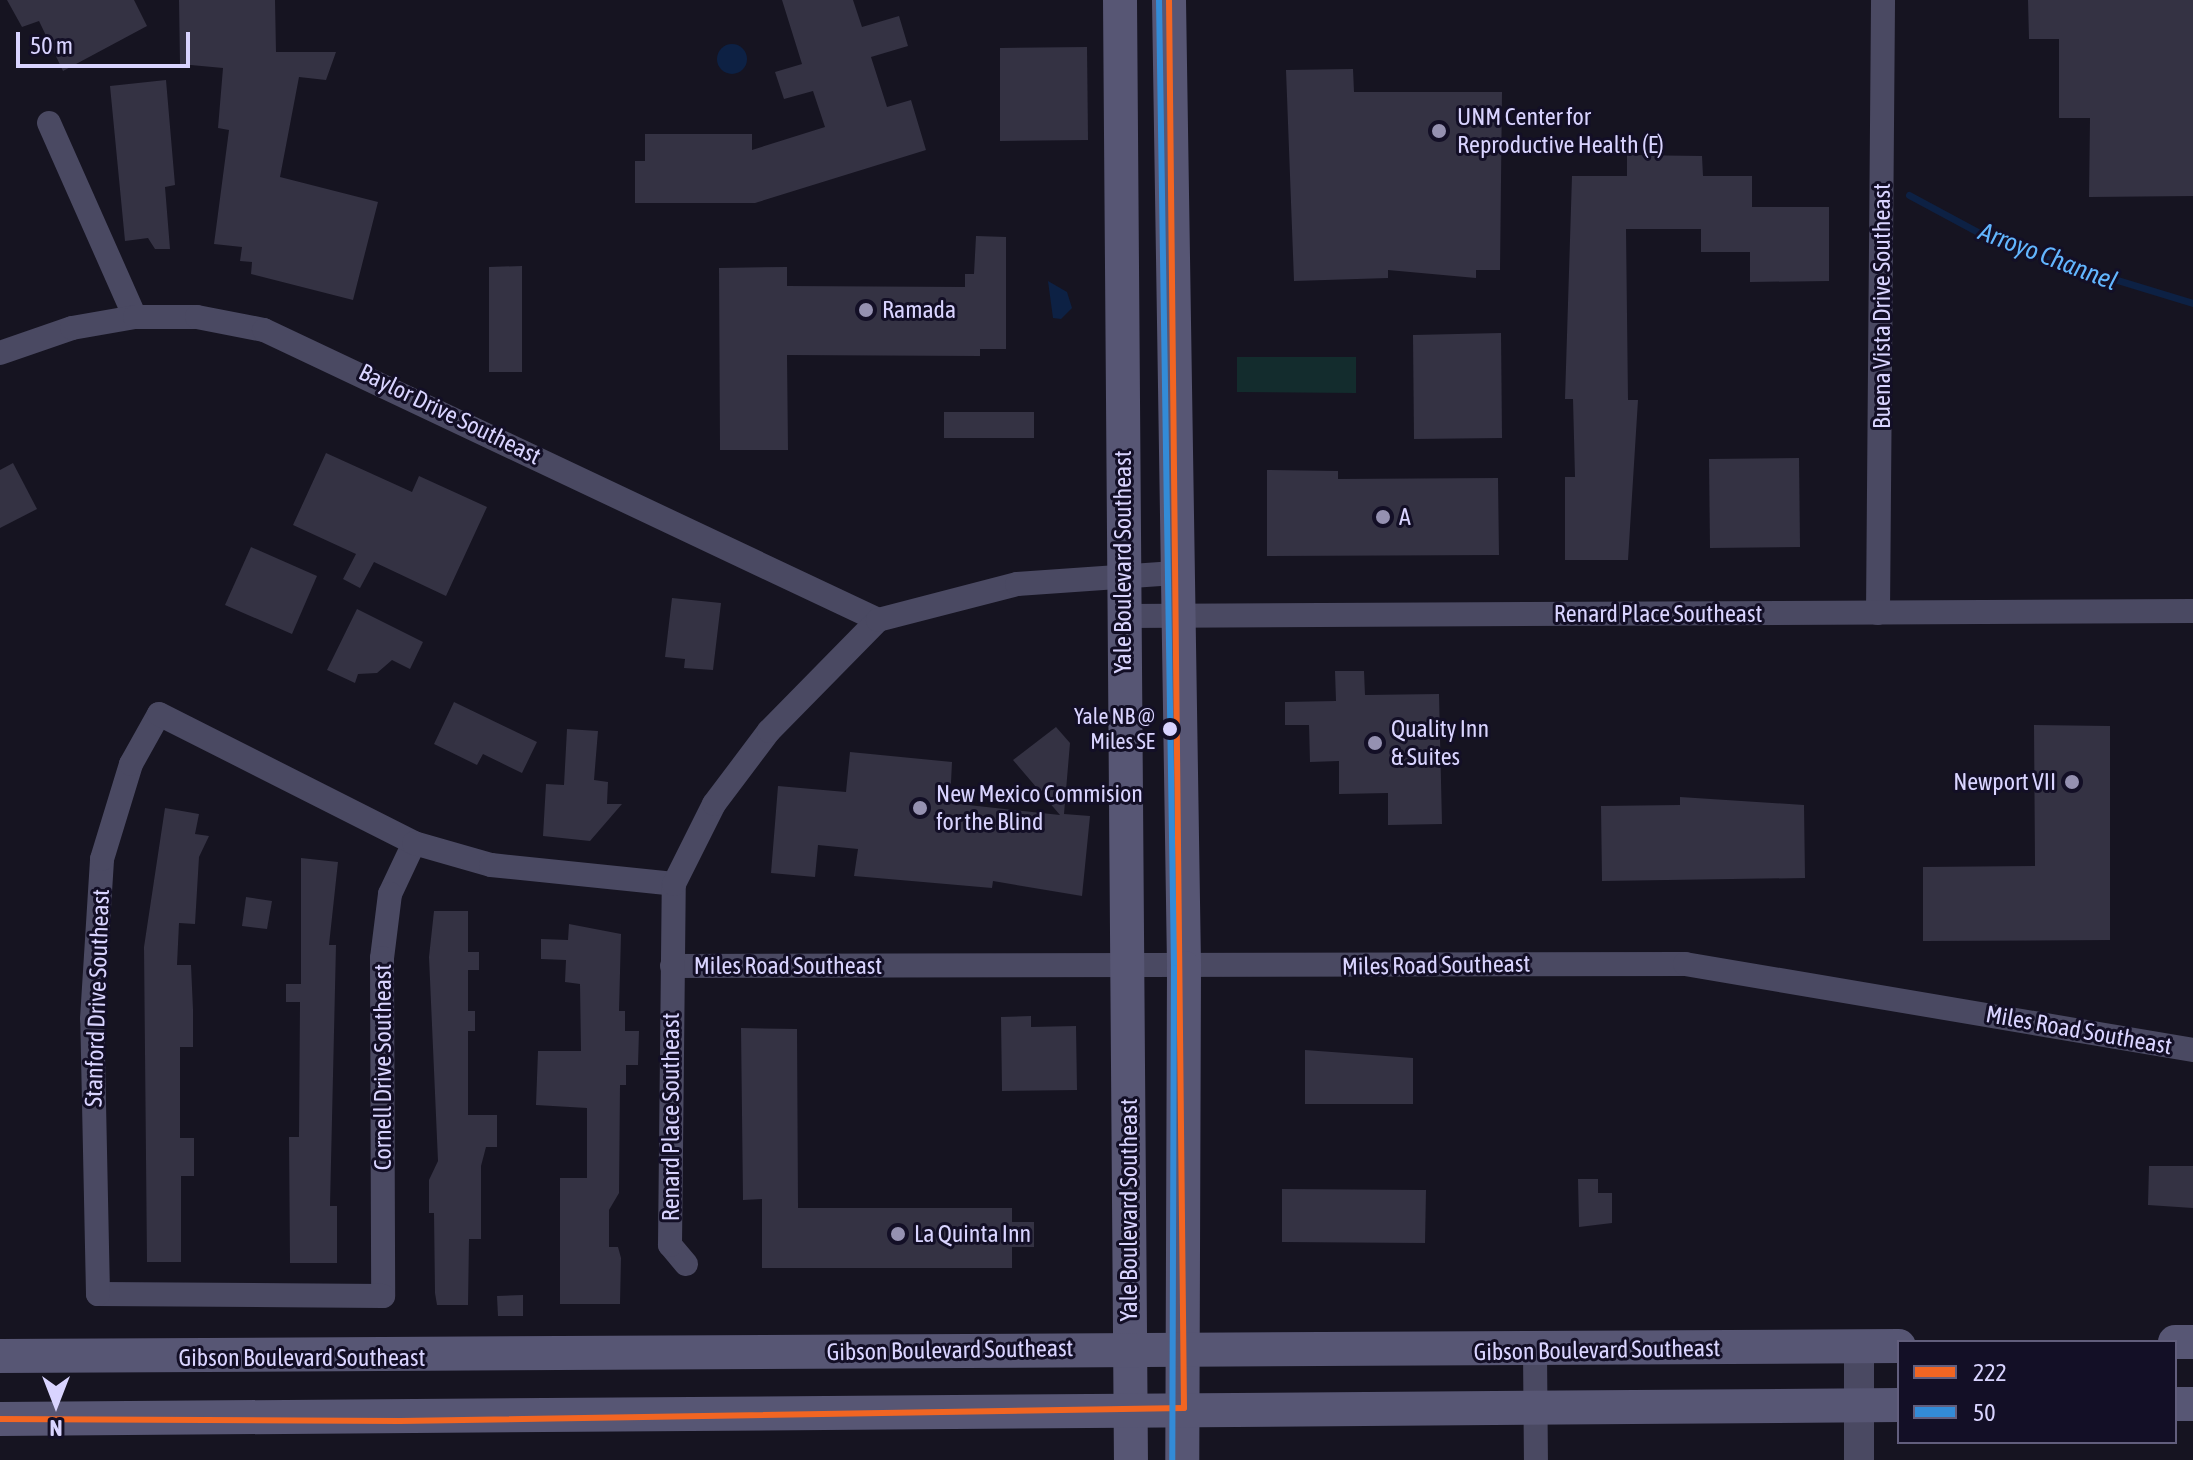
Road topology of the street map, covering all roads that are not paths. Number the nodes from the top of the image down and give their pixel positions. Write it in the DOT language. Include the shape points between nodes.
graph roads {
  1 [pos="1120,0"];
  2 [pos="1169,0"];
  3 [pos="1883,0"];
  4 [pos="49,123"];
  5 [pos="135,317"];
  6 [pos="0,353"];
  7 [pos="1124,572"];
  8 [pos="1175,573"];
  9 [pos="2193,611"];
  10 [pos="1878,613"];
  11 [pos="1124,616"];
  12 [pos="1175,616"];
  13 [pos="878,620"];
  14 [pos="414,843"];
  15 [pos="674,884"];
  16 [pos="672,966"];
  17 [pos="1125,968"];
  18 [pos="1184,968"];
  19 [pos="2193,1050"];
  20 [pos="686,1264"];
  21 [pos="383,1296"];
  22 [pos="1859,1346"];
  23 [pos="1897,1346"];
  24 [pos="1129,1349"];
  25 [pos="1185,1349"];
  26 [pos="1535,1352"];
  27 [pos="0,1356"];
  28 [pos="1860,1405"];
  29 [pos="1897,1405"];
  30 [pos="1129,1408"];
  31 [pos="1184,1408"];
  32 [pos="1536,1410"];
  33 [pos="0,1419"];
  34 [pos="1131,1460"];
  35 [pos="1182,1460"];
  36 [pos="1536,1460"];
  37 [pos="1859,1460"];
  1 -- 7 [label="main road, Yale Boulevard Southeast"];
  2 -- 8 [label="main road"];
  3 -- 10 [label="street, Buena Vista Drive Southeast"];
  4 -- 5 [label="street"];
  5 -- 6 [label="street, Baylor Drive Southeast" via="72,328"];
  5 -- 13 [label="street, Baylor Drive Southeast" via="231,323 335,358"];
  7 -- 8 [label="street"];
  7 -- 11 [label="main road, Yale Boulevard Southeast"];
  7 -- 13 [label="street" via="1017,584"];
  8 -- 12 [label="main road"];
  9 -- 10 [label="street, Renard Place Southeast"];
  10 -- 12 [label="street, Renard Place Southeast"];
  11 -- 12 [label="street, Renard Place Southeast"];
  11 -- 17 [label="main road, Yale Boulevard Southeast"];
  12 -- 18 [label="main road"];
  13 -- 15 [label="street, Renard Place Southeast" via="769,731 714,804"];
  14 -- 15 [label="street" via="491,865"];
  14 -- 21 [label="street, Cornell Drive Southeast" via="390,894 382,958"];
  14 -- 21 [label="street, Stanford Drive Southeast" via="159,714 131,764 102,859 92,1019 98,1294"];
  15 -- 16 [label="street, Renard Place Southeast"];
  16 -- 17 [label="street, Miles Road Southeast"];
  16 -- 20 [label="street, Renard Place Southeast" via="670,1245"];
  17 -- 18 [label="street, Miles Road Southeast"];
  17 -- 24 [label="main road, Yale Boulevard Southeast"];
  18 -- 19 [label="street, Miles Road Southeast" via="1698,965"];
  18 -- 25 [label="main road"];
  22 -- 23 [label="main road, Gibson Boulevard Southeast"];
  22 -- 26 [label="main road, Gibson Boulevard Southeast"];
  22 -- 28 [label="street"];
  24 -- 25 [label="main road, Gibson Boulevard Southeast"];
  24 -- 27 [label="main road, Gibson Boulevard Southeast" via="378,1359"];
  24 -- 30 [label="main road, Yale Boulevard Southeast"];
  25 -- 26 [label="main road, Gibson Boulevard Southeast"];
  25 -- 31 [label="main road"];
  26 -- 32 [label="street"];
  28 -- 29 [label="main road"];
  28 -- 32 [label="main road"];
  28 -- 37 [label="street"];
  30 -- 31 [label="main road"];
  30 -- 33 [label="main road" via="400,1421"];
  30 -- 34 [label="main road, Yale Boulevard Southeast"];
  31 -- 32 [label="main road"];
  31 -- 35 [label="main road"];
  32 -- 36 [label="street"];
}
